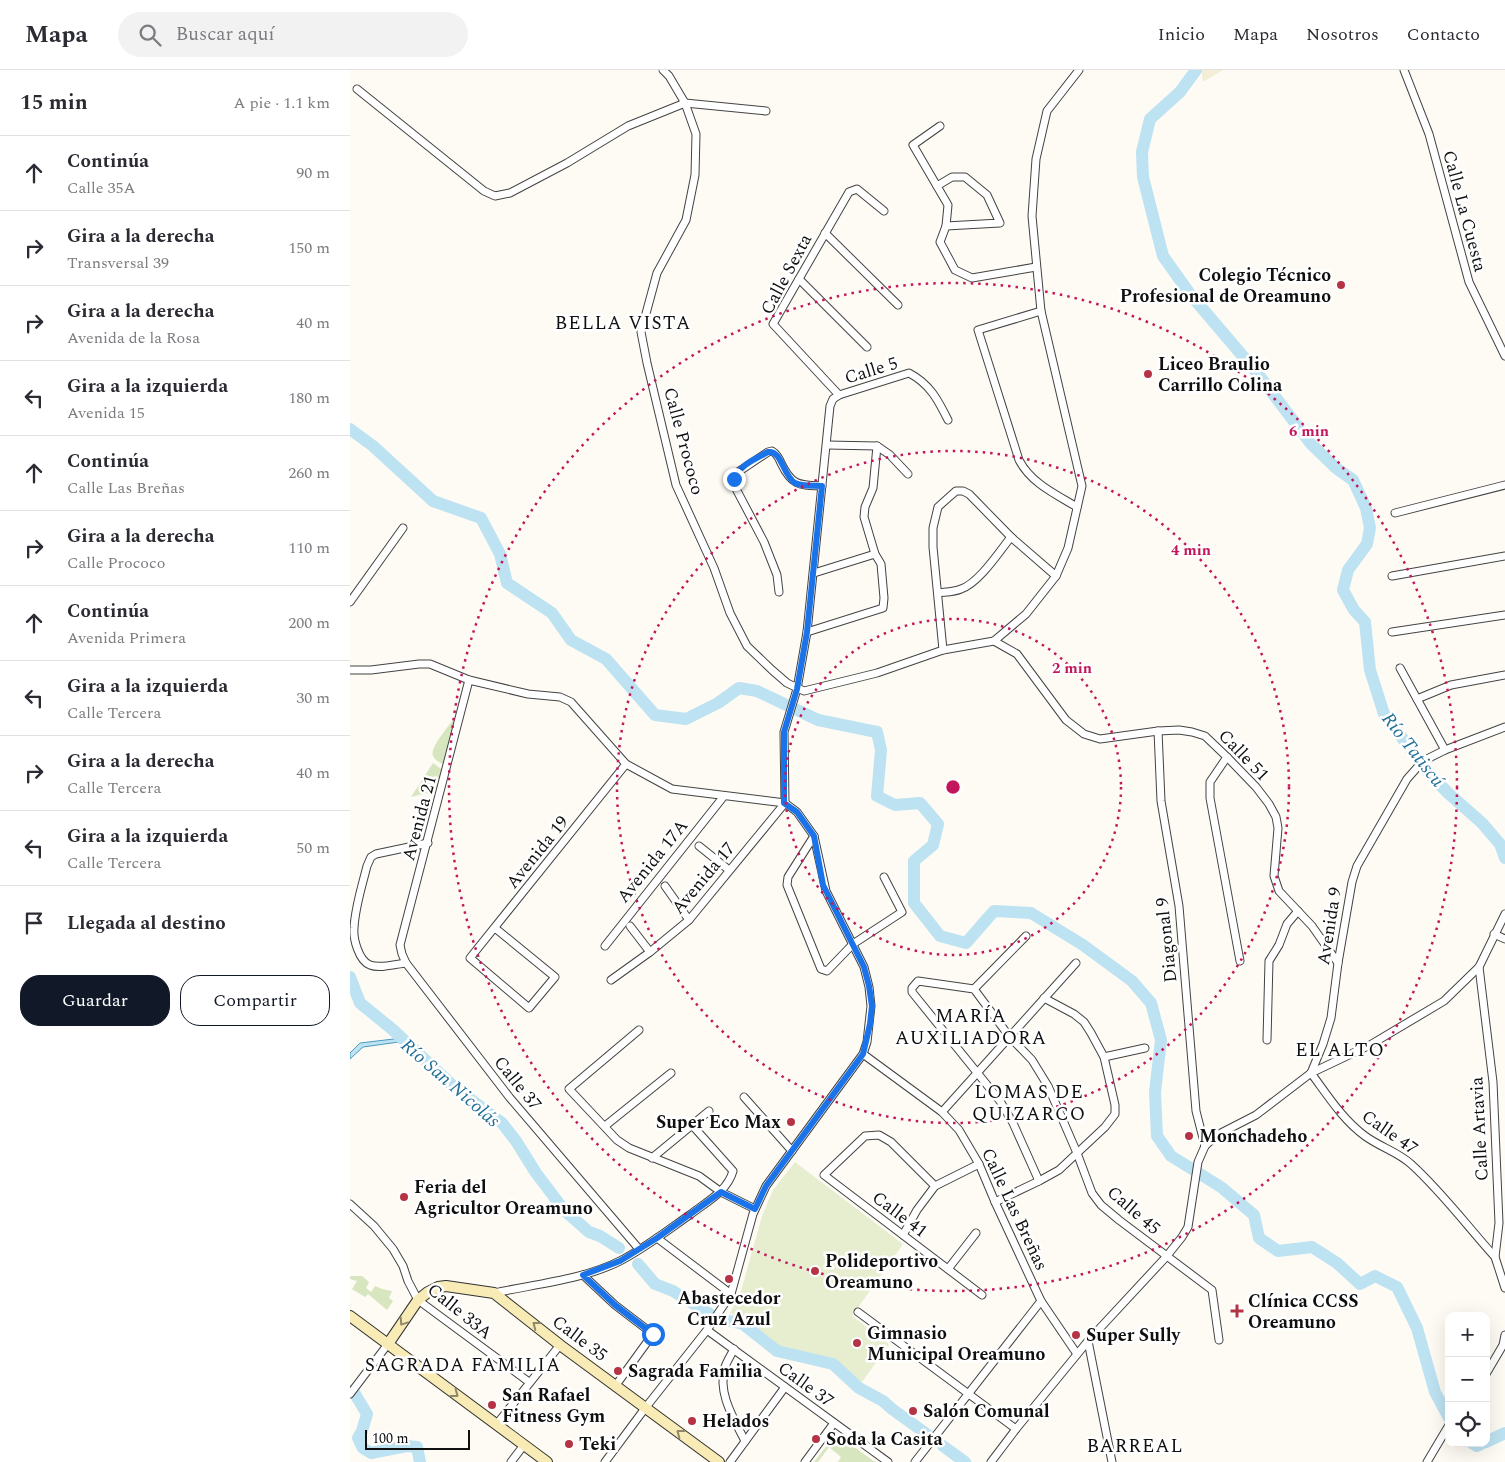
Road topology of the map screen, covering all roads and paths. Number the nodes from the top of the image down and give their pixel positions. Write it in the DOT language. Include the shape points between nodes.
graph roads {
  1 [pos="663,70"];
  2 [pos="1079,70"];
  3 [pos="1404,70"];
  4 [pos="357,89"];
  5 [pos="685,103"];
  6 [pos="766,111"];
  7 [pos="940,126"];
  8 [pos="937,186"];
  9 [pos="884,211"];
  10 [pos="946,226"];
  11 [pos="825,233"];
  12 [pos="1036,268"];
  13 [pos="799,279"];
  14 [pos="898,305"];
  15 [pos="1041,311"];
  16 [pos="868,347"];
  17 [pos="1505,356"];
  18 [pos="838,395"];
  19 [pos="948,420"];
  20 [pos="827,445"];
  21 [pos="877,446"];
  22 [pos="908,474"];
  23 [pos="1505,484"];
  24 [pos="822,486"];
  25 [pos="1077,507"];
  26 [pos="1395,514"];
  27 [pos="404,528"];
  28 [pos="1011,537"];
  29 [pos="875,554"];
  30 [pos="1505,556"];
  31 [pos="814,573"];
  32 [pos="1056,576"];
  33 [pos="1392,576"];
  34 [pos="779,592"];
  35 [pos="938,593"];
  36 [pos="350,602"];
  37 [pos="1505,615"];
  38 [pos="807,632"];
  39 [pos="1392,632"];
  40 [pos="994,641"];
  41 [pos="943,650"];
  42 [pos="1400,668"];
  43 [pos="350,670"];
  44 [pos="1505,675"];
  45 [pos="469,680"];
  46 [pos="797,689"];
  47 [pos="1417,699"];
  48 [pos="1505,727"];
  49 [pos="1158,731"];
  50 [pos="1445,750"];
  51 [pos="1227,757"];
  52 [pos="626,764"];
  53 [pos="724,796"];
  54 [pos="784,803"];
  55 [pos="814,836"];
  56 [pos="428,843"];
  57 [pos="699,846"];
  58 [pos="729,870"];
  59 [pos="884,877"];
  60 [pos="664,886"];
  61 [pos="1298,911"];
  62 [pos="1505,914"];
  63 [pos="690,920"];
  64 [pos="630,926"];
  65 [pos="495,928"];
  66 [pos="1494,934"];
  67 [pos="1026,936"];
  68 [pos="1505,939"];
  69 [pos="853,944"];
  70 [pos="605,946"];
  71 [pos="650,952"];
  72 [pos="1240,961"];
  73 [pos="406,963"];
  74 [pos="1076,963"];
  75 [pos="1338,963"];
  76 [pos="1479,967"];
  77 [pos="610,980"];
  78 [pos="974,989"];
  79 [pos="1044,998"];
  80 [pos="639,1030"];
  81 [pos="1009,1036"];
  82 [pos="1267,1040"];
  83 [pos="1145,1048"];
  84 [pos="863,1054"];
  85 [pos="1104,1057"];
  86 [pos="671,1073"];
  87 [pos="976,1073"];
  88 [pos="1311,1073"];
  89 [pos="744,1098"];
  90 [pos="709,1111"];
  91 [pos="942,1112"];
  92 [pos="692,1125"];
  93 [pos="605,1126"];
  94 [pos="1205,1146"];
  95 [pos="792,1151"];
  96 [pos="1078,1153"];
  97 [pos="652,1158"];
  98 [pos="979,1164"];
  99 [pos="1039,1181"];
  100 [pos="935,1186"];
  101 [pos="721,1192"];
  102 [pos="994,1202"];
  103 [pos="350,1204"];
  104 [pos="755,1209"];
  105 [pos="1498,1223"];
  106 [pos="1505,1231"];
  107 [pos="976,1234"];
  108 [pos="903,1235"];
  109 [pos="657,1238"];
  110 [pos="639,1249"];
  111 [pos="1166,1257"];
  112 [pos="1494,1258"];
  113 [pos="948,1269"];
  114 [pos="583,1275"];
  115 [pos="1505,1288"];
  116 [pos="494,1292"];
  117 [pos="731,1294"];
  118 [pos="982,1295"];
  119 [pos="418,1300"];
  120 [pos="1041,1301"];
  121 [pos="858,1312"];
  122 [pos="350,1316"];
  123 [pos="707,1330"];
  124 [pos="1505,1335"];
  125 [pos="1219,1340"];
  126 [pos="1088,1341"];
  127 [pos="388,1344"];
  128 [pos="560,1345"];
  129 [pos="734,1349"];
  130 [pos="1077,1354"];
  131 [pos="1490,1368"];
  132 [pos="529,1382"];
  133 [pos="616,1385"];
  134 [pos="785,1387"];
  135 [pos="352,1392"];
  136 [pos="968,1394"];
  137 [pos="646,1407"];
  138 [pos="834,1423"];
  139 [pos="496,1424"];
  140 [pos="1016,1429"];
  141 [pos="1445,1431"];
  142 [pos="745,1441"];
  143 [pos="524,1445"];
  144 [pos="511,1462"];
  145 [pos="547,1462"];
  146 [pos="605,1462"];
  147 [pos="719,1462"];
  148 [pos="730,1462"];
  149 [pos="806,1462"];
  150 [pos="888,1462"];
  151 [pos="915,1462"];
  152 [pos="991,1462"];
  153 [pos="1112,1462"];
  154 [pos="1427,1462"];
  1 -- 5 [label="street, Calle Prococo"];
  2 -- 12 [label="street" via="1047,111 1036,159 1032,216"];
  3 -- 17 [label="street, Calle La Cuesta" via="1429,134 1469,282"];
  4 -- 5 [label="street" via="484,191 496,196 510,193 628,126"];
  5 -- 6 [label="street"];
  5 -- 46 [label="street, Calle Prococo" via="696,134 695,175 686,220 657,273 641,332 642,340 676,484 714,568 730,613 747,646"];
  7 -- 8 [label="street" via="913,145"];
  8 -- 10 [label="street" via="948,205"];
  8 -- 10 [label="street" via="952,177 965,177 987,195 1000,223"];
  9 -- 11 [label="street, Calle Sexta" via="857,189 852,190"];
  10 -- 12 [label="street" via="940,242 955,270 972,278"];
  11 -- 13 [label="street, Calle Sexta"];
  11 -- 14 [label="street"];
  12 -- 15 [label="street"];
  13 -- 16 [label="street"];
  13 -- 18 [label="street, Calle Sexta" via="773,324"];
  15 -- 25 [label="street" via="1082,486"];
  15 -- 25 [label="street" via="978,330 1018,460 1031,478"];
  18 -- 19 [label="street, Calle 5" via="909,373 930,389"];
  18 -- 20 [label="street" via="830,406"];
  20 -- 21 [label="street"];
  20 -- 24 [label="street"];
  21 -- 22 [label="street"];
  21 -- 29 [label="street" via="872,488 864,517"];
  23 -- 26 [label="street"];
  24 -- 31 [label="street"];
  24 -- 34 [label="street" via="793,482 772,451 735,474 734,485 764,542"];
  25 -- 32 [label="street" via="1068,548"];
  27 -- 36 [label="street"];
  28 -- 32 [label="street"];
  28 -- 35 [label="street" via="968,586"];
  28 -- 35 [label="street" via="969,494 956,491 938,507 933,528 932,548"];
  29 -- 31 [label="street"];
  29 -- 38 [label="street" via="881,564 883,608"];
  30 -- 33 [label="street"];
  31 -- 38 [label="street"];
  32 -- 40 [label="street" via="1026,614"];
  35 -- 41 [label="street"];
  37 -- 39 [label="street"];
  38 -- 46 [label="street"];
  40 -- 41 [label="street"];
  40 -- 49 [label="street, Calle 51" via="1017,654 1066,720 1084,734 1100,739"];
  41 -- 46 [label="street" via="877,673 811,690"];
  42 -- 47 [label="street"];
  43 -- 45 [label="street" via="430,664"];
  44 -- 47 [label="street" via="1451,685"];
  45 -- 52 [label="street" via="528,694 560,697 571,702"];
  45 -- 56 [label="street, Avenida 21"];
  46 -- 54 [label="street" via="784,744"];
  47 -- 50 [label="street"];
  48 -- 50 [label="street, Avenida 9"];
  49 -- 51 [label="street, Calle 51" via="1179,730 1205,736"];
  49 -- 94 [label="street, Diagonal 9" via="1161,801 1179,906 1196,1111"];
  50 -- 75 [label="street, Avenida 9" via="1423,761 1412,772 1357,866"];
  51 -- 61 [label="street, Calle 51" via="1269,804 1276,818 1275,884"];
  51 -- 72 [label="street" via="1210,782 1210,798"];
  52 -- 53 [label="street" via="672,789"];
  52 -- 65 [label="street, Avenida 19"];
  53 -- 54 [label="street"];
  53 -- 70 [label="street, Avenida 17A"];
  54 -- 55 [label="street" via="797,812"];
  54 -- 58 [label="street, Avenida 17"];
  55 -- 69 [label="street" via="823,885"];
  55 -- 69 [label="street" via="788,877 787,885 823,971 827,971"];
  56 -- 73 [label="street, Avenida 21" via="400,945"];
  56 -- 73 [label="street" via="376,854 371,858 353,928 354,940 365,962 371,966"];
  57 -- 58 [label="street"];
  58 -- 63 [label="street, Avenida 17"];
  59 -- 69 [label="street" via="902,912"];
  60 -- 63 [label="street"];
  61 -- 75 [label="street, Calle 51"];
  61 -- 82 [label="street" via="1287,924 1269,961"];
  62 -- 66 [label="street"];
  63 -- 71 [label="street, Avenida 17"];
  64 -- 71 [label="street"];
  65 -- 65 [label="street, Avenida 19" via="470,958 529,1008 555,977"];
  66 -- 68 [label="street"];
  66 -- 76 [label="street"];
  67 -- 78 [label="street"];
  69 -- 84 [label="street" via="864,967 872,1006"];
  71 -- 77 [label="street, Avenida 17"];
  73 -- 110 [label="street, Calle 37" via="510,1098"];
  74 -- 79 [label="street"];
  75 -- 88 [label="street, Avenida 9" via="1331,1018"];
  76 -- 88 [label="street" via="1444,1001 1370,1045"];
  76 -- 105 [label="street, Calle Artavia" via="1493,1082"];
  78 -- 81 [label="street, Calle 45"];
  78 -- 87 [label="street" via="918,981 912,992"];
  79 -- 81 [label="street"];
  79 -- 85 [label="street" via="1084,1022"];
  80 -- 93 [label="street" via="569,1089"];
  81 -- 87 [label="street"];
  81 -- 96 [label="street, Calle 45" via="1032,1060 1048,1086"];
  83 -- 85 [label="street"];
  84 -- 91 [label="street, Calle Las Breñas"];
  84 -- 95 [label="street"];
  85 -- 96 [label="street" via="1115,1114"];
  86 -- 93 [label="street"];
  87 -- 91 [label="street"];
  87 -- 99 [label="street" via="1000,1101 1013,1123"];
  88 -- 94 [label="street, Avenida 9" via="1256,1116 1217,1135"];
  88 -- 112 [label="street, Calle 47" via="1354,1128 1411,1164 1441,1194"];
  89 -- 95 [label="street"];
  90 -- 92 [label="street"];
  91 -- 98 [label="street, Calle Las Breñas" via="959,1130"];
  92 -- 97 [label="street"];
  92 -- 101 [label="street" via="733,1171"];
  93 -- 97 [label="street" via="617,1140"];
  94 -- 111 [label="street" via="1198,1162 1188,1227"];
  95 -- 104 [label="street" via="766,1186"];
  96 -- 99 [label="street" via="1059,1170"];
  96 -- 111 [label="street, Calle 45" via="1092,1193 1101,1205"];
  97 -- 101 [label="street" via="698,1176"];
  98 -- 100 [label="street"];
  98 -- 102 [label="street, Calle Las Breñas"];
  99 -- 102 [label="street"];
  100 -- 108 [label="street"];
  100 -- 108 [label="street, Calle 41" via="891,1142 879,1135 865,1136 824,1175"];
  101 -- 104 [label="street"];
  101 -- 109 [label="street"];
  102 -- 120 [label="street, Calle Las Breñas"];
  103 -- 119 [label="street, Calle 33A" via="393,1248"];
  104 -- 117 [label="street"];
  105 -- 106 [label="street"];
  105 -- 112 [label="street, Calle Artavia"];
  107 -- 113 [label="street"];
  108 -- 113 [label="street, Calle 41"];
  109 -- 110 [label="street"];
  109 -- 117 [label="street"];
  110 -- 114 [label="street" via="620,1261"];
  111 -- 125 [label="street, Calle 45" via="1212,1290"];
  111 -- 126 [label="street"];
  112 -- 115 [label="street, Calle Artavia"];
  113 -- 118 [label="street, Calle 41"];
  114 -- 116 [label="street"];
  114 -- 133 [label="street" via="653,1334"];
  116 -- 119 [label="main road" via="446,1286 438,1287"];
  128 -- 116 [label="main road, Calle 35, one-way"];
  117 -- 123 [label="street"];
  119 -- 127 [label="main road, one-way"];
  119 -- 132 [label="street, Calle 33A"];
  120 -- 130 [label="street, Calle Las Breñas"];
  120 -- 136 [label="street"];
  121 -- 136 [label="street"];
  122 -- 127 [label="main road"];
  123 -- 129 [label="street, Calle 37"];
  123 -- 137 [label="street"];
  124 -- 131 [label="street"];
  126 -- 130 [label="street"];
  126 -- 153 [label="street"];
  127 -- 135 [label="street"];
  127 -- 139 [label="main road, one-way"];
  128 -- 132 [label="street"];
  128 -- 133 [label="main road, Calle 35"];
  129 -- 134 [label="street, Calle 37"];
  129 -- 142 [label="street" via="725,1368 724,1386 727,1402"];
  130 -- 140 [label="street"];
  132 -- 139 [label="street"];
  133 -- 137 [label="main road, Calle 35"];
  134 -- 138 [label="street, Calle 37"];
  134 -- 142 [label="street"];
  136 -- 140 [label="street"];
  136 -- 151 [label="street"];
  137 -- 146 [label="street"];
  147 -- 137 [label="main road, Calle 35, one-way"];
  138 -- 149 [label="street"];
  138 -- 150 [label="street, Calle 37"];
  139 -- 143 [label="main road"];
  140 -- 152 [label="street"];
  141 -- 154 [label="street"];
  142 -- 148 [label="street"];
  143 -- 144 [label="street"];
  143 -- 145 [label="main road"];
}
